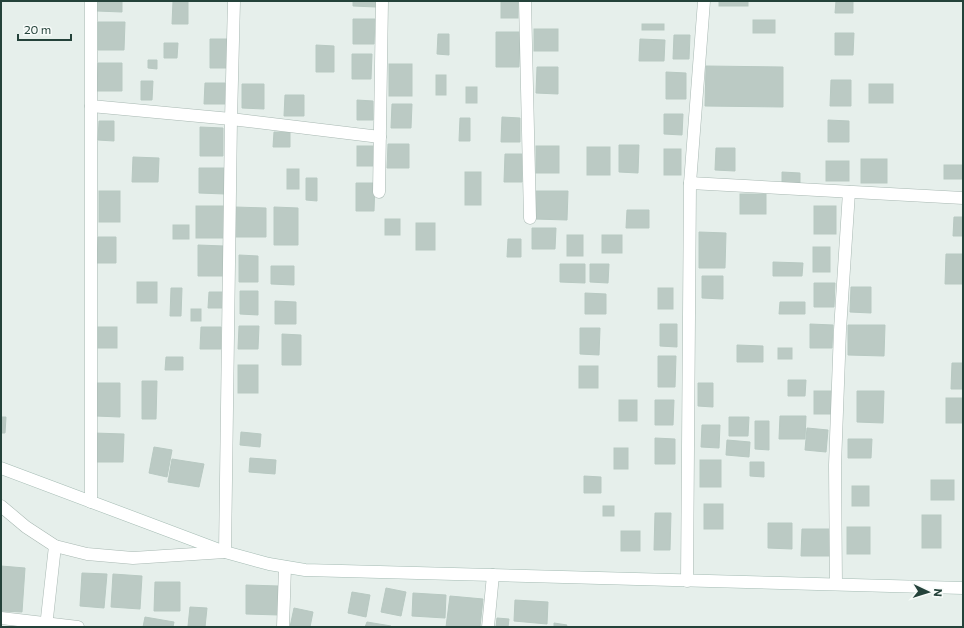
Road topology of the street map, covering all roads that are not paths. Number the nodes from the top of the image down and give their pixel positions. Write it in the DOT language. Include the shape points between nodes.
graph roads {
  1 [pos="91,1"];
  2 [pos="234,1"];
  3 [pos="382,1"];
  4 [pos="525,1"];
  5 [pos="704,1"];
  6 [pos="91,106"];
  7 [pos="231,119"];
  8 [pos="380,137"];
  9 [pos="690,183"];
  10 [pos="379,192"];
  11 [pos="849,192"];
  12 [pos="963,198"];
  13 [pos="530,218"];
  14 [pos="1,468"];
  15 [pos="91,502"];
  16 [pos="1,506"];
  17 [pos="54,546"];
  18 [pos="225,552"];
  19 [pos="285,567"];
  20 [pos="493,575"];
  21 [pos="687,581"];
  22 [pos="836,584"];
  23 [pos="963,588"];
  24 [pos="1,618"];
  25 [pos="46,625"];
  26 [pos="78,627"];
  27 [pos="283,627"];
  28 [pos="488,627"];
  1 -- 6 [label="street"];
  2 -- 7 [label="street"];
  3 -- 8 [label="street"];
  4 -- 13 [label="street"];
  5 -- 9 [label="street"];
  6 -- 7 [label="street"];
  6 -- 15 [label="street"];
  7 -- 8 [label="street"];
  7 -- 18 [label="street"];
  8 -- 10 [label="street"];
  9 -- 11 [label="street"];
  9 -- 21 [label="street"];
  11 -- 12 [label="street"];
  11 -- 22 [label="street" via="839,338 835,465"];
  14 -- 15 [label="street"];
  15 -- 18 [label="street"];
  16 -- 17 [label="street" via="26,528"];
  17 -- 18 [label="street" via="87,554 133,558"];
  17 -- 25 [label="street"];
  18 -- 19 [label="street"];
  19 -- 20 [label="street" via="305,570"];
  19 -- 27 [label="street"];
  20 -- 21 [label="street"];
  20 -- 28 [label="street"];
  21 -- 22 [label="street"];
  22 -- 23 [label="street"];
  24 -- 25 [label="street"];
  25 -- 26 [label="street"];
}
